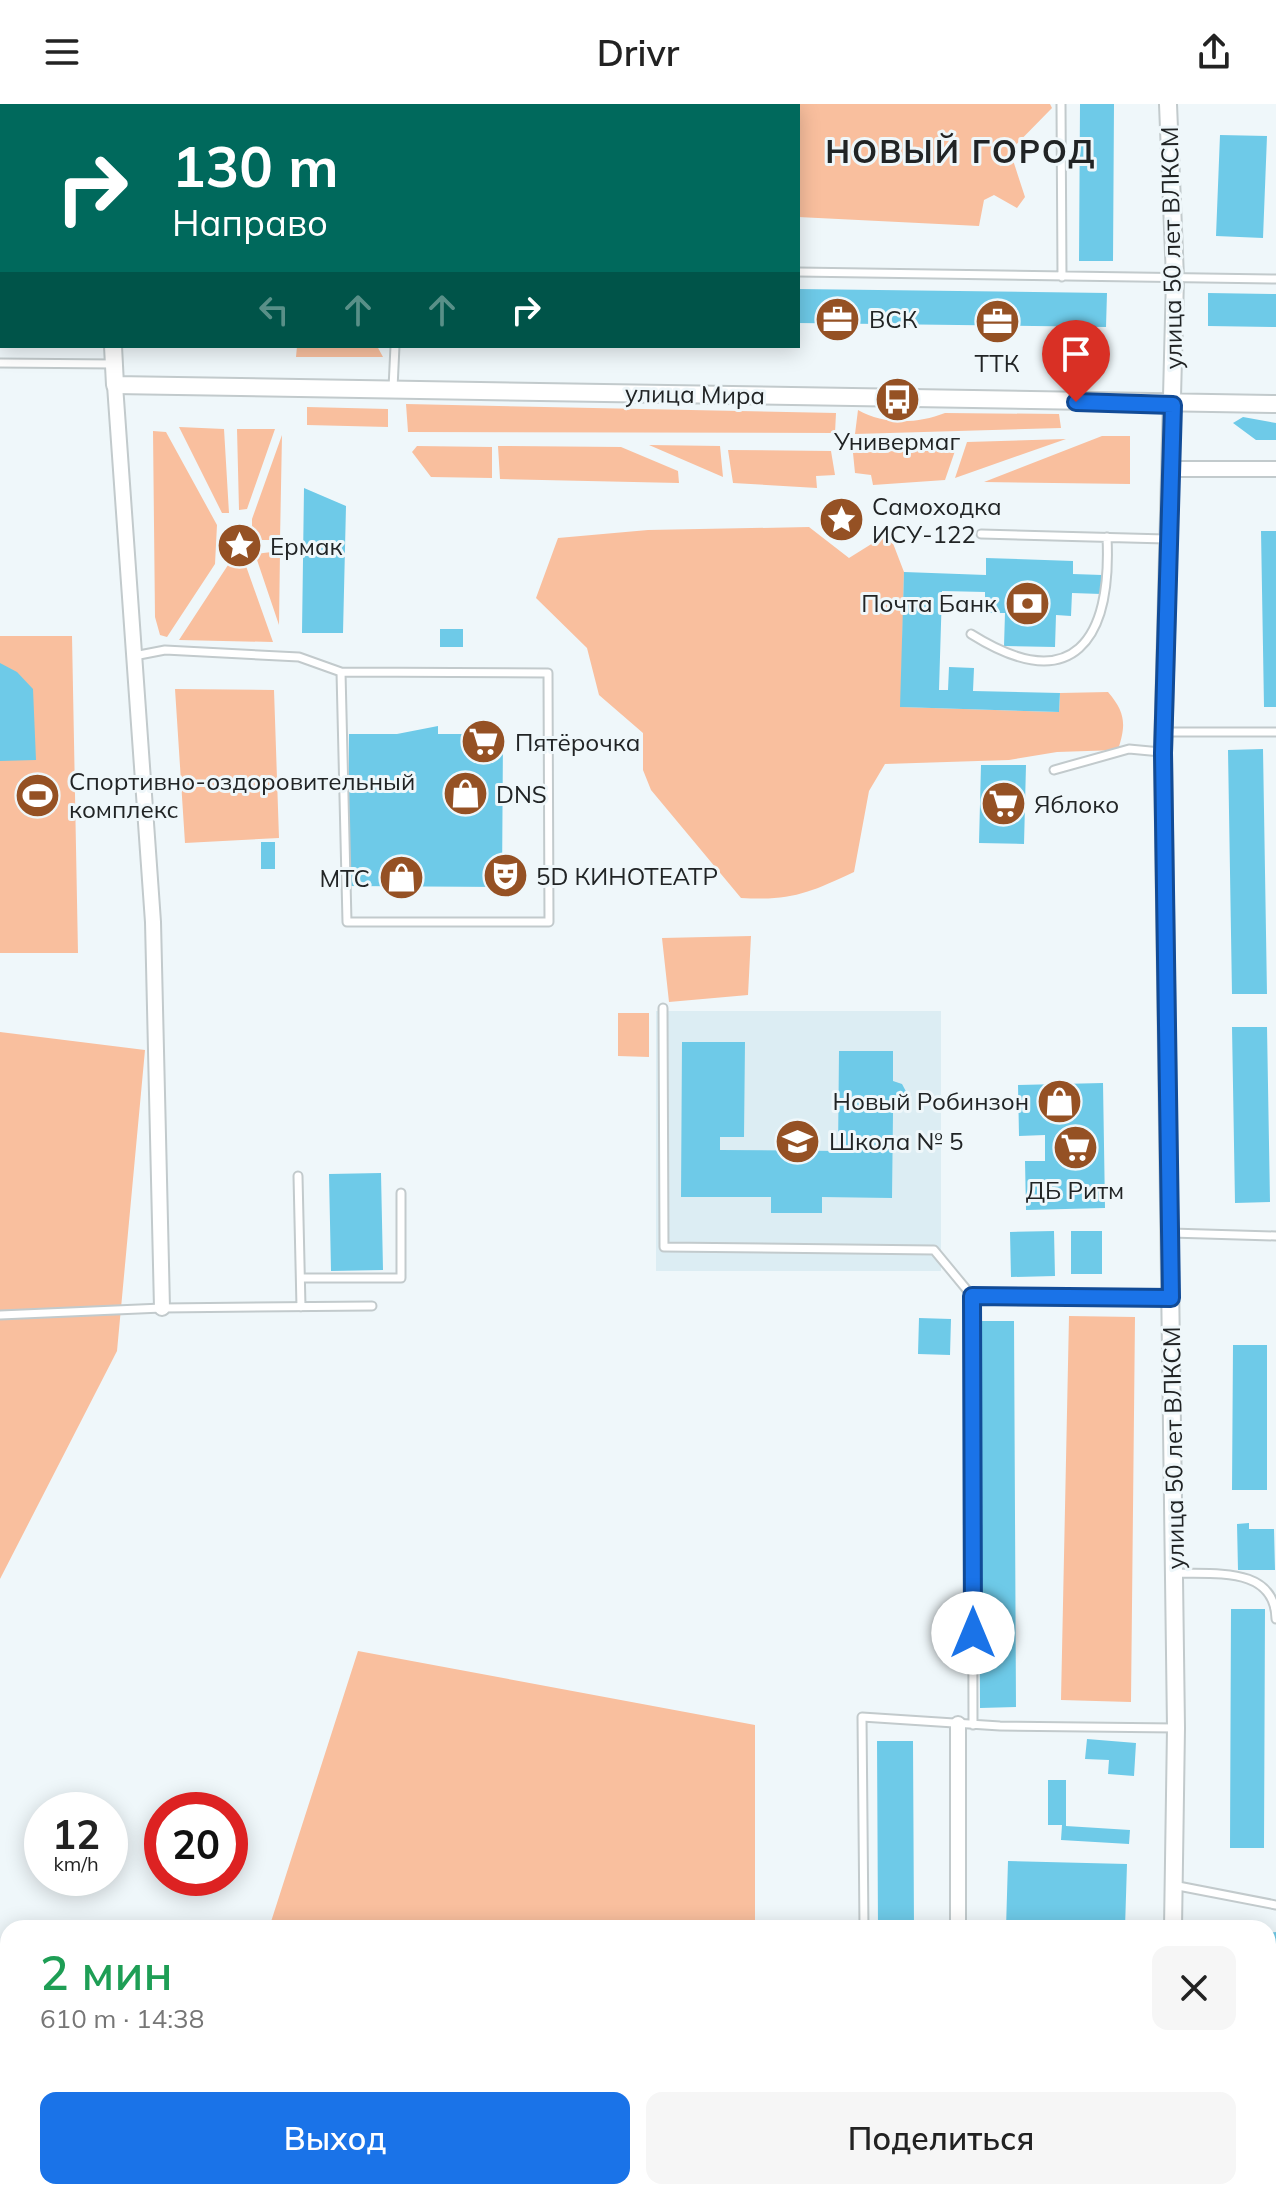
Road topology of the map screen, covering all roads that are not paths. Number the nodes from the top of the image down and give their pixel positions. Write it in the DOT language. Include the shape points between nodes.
graph roads {
  1 [pos="1061,104"];
  2 [pos="1168,104"];
  3 [pos="800,272"];
  4 [pos="1062,277"];
  5 [pos="1175,278"];
  6 [pos="1276,279"];
  7 [pos="113,348"];
  8 [pos="395,348"];
  9 [pos="0,363"];
  10 [pos="114,364"];
  11 [pos="115,385"];
  12 [pos="393,388"];
  13 [pos="1276,404"];
  14 [pos="1173,405"];
  15 [pos="1172,469"];
  16 [pos="1276,469"];
  17 [pos="981,534"];
  18 [pos="1107,537"];
  19 [pos="1170,539"];
  20 [pos="971,634"];
  21 [pos="133,656"];
  22 [pos="341,672"];
  23 [pos="1163,732"];
  24 [pos="1276,732"];
  25 [pos="1163,753"];
  26 [pos="1054,770"];
  27 [pos="663,1008"];
  28 [pos="298,1176"];
  29 [pos="401,1193"];
  30 [pos="1171,1233"];
  31 [pos="1276,1236"];
  32 [pos="301,1278"];
  33 [pos="972,1296"];
  34 [pos="1171,1298"];
  35 [pos="372,1306"];
  36 [pos="301,1307"];
  37 [pos="162,1308"];
  38 [pos="0,1315"];
  39 [pos="1174,1573"];
  40 [pos="1276,1619"];
  41 [pos="966,1724"];
  42 [pos="1176,1728"];
  43 [pos="1173,1885"];
  44 [pos="1276,1905"];
  45 [pos="864,1920"];
  46 [pos="958,1920"];
  47 [pos="1173,1920"];
  1 -- 4 [label="lane"];
  2 -- 5 [label="street, улица 50 лет ВЛКСМ"];
  3 -- 4 [label="lane"];
  4 -- 5 [label="lane"];
  5 -- 6 [label="lane"];
  5 -- 14 [label="street, улица 50 лет ВЛКСМ"];
  7 -- 10 [label="street"];
  8 -- 12 [label="lane"];
  9 -- 10 [label="lane"];
  10 -- 11 [label="street"];
  11 -- 12 [label="street, улица Мира"];
  11 -- 21 [label="street"];
  12 -- 14 [label="street, улица Мира"];
  13 -- 14 [label="street, улица Мира"];
  14 -- 15 [label="street, улица 50 лет ВЛКСМ"];
  15 -- 16 [label="street"];
  15 -- 19 [label="street, улица 50 лет ВЛКСМ"];
  17 -- 18 [label="lane"];
  18 -- 19 [label="lane"];
  18 -- 20 [label="lane" via="1104,603 1084,647 1056,661 1005,655"];
  19 -- 23 [label="street, улица 50 лет ВЛКСМ"];
  21 -- 22 [label="lane" via="165,650 299,657"];
  21 -- 37 [label="street" via="153,922"];
  22 -- 22 [label="lane" via="548,673 549,922 347,922"];
  23 -- 24 [label="lane"];
  23 -- 25 [label="street, улица 50 лет ВЛКСМ"];
  25 -- 26 [label="lane" via="1129,749"];
  25 -- 30 [label="street, улица 50 лет ВЛКСМ"];
  27 -- 33 [label="lane" via="664,1247 934,1250"];
  28 -- 32 [label="lane"];
  29 -- 32 [label="lane" via="401,1278"];
  30 -- 31 [label="lane"];
  30 -- 34 [label="street, улица 50 лет ВЛКСМ"];
  32 -- 36 [label="lane"];
  33 -- 34 [label="lane"];
  33 -- 41 [label="lane"];
  34 -- 39 [label="street, улица 50 лет ВЛКСМ"];
  35 -- 36 [label="lane"];
  36 -- 37 [label="lane"];
  37 -- 38 [label="lane"];
  39 -- 40 [label="lane" via="1250,1577 1273,1600"];
  39 -- 42 [label="street, улица 50 лет ВЛКСМ"];
  41 -- 42 [label="lane"];
  41 -- 45 [label="lane" via="862,1717"];
  41 -- 46 [label="street"];
  42 -- 43 [label="street, улица 50 лет ВЛКСМ"];
  43 -- 44 [label="lane"];
  43 -- 47 [label="street, улица 50 лет ВЛКСМ"];
}
